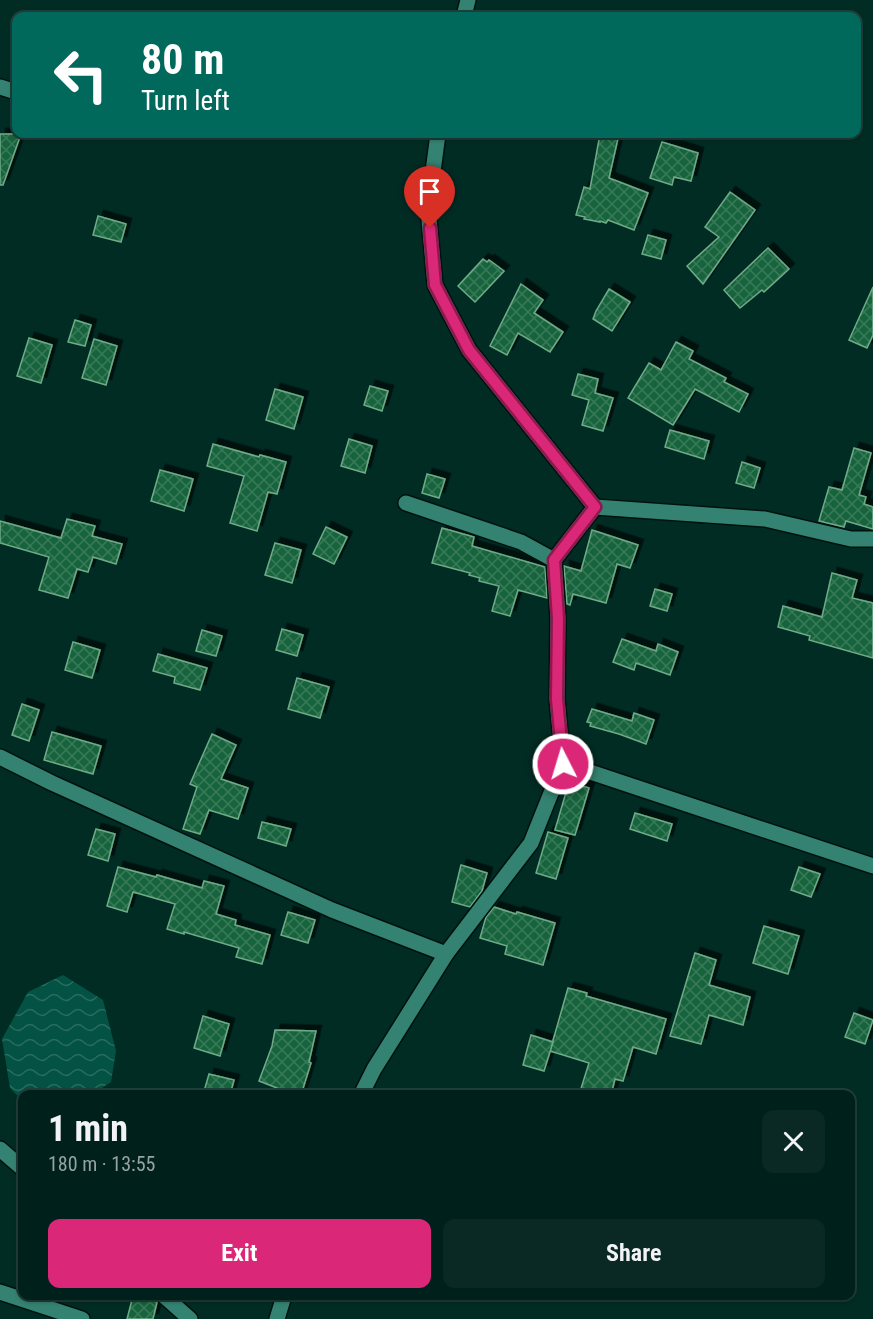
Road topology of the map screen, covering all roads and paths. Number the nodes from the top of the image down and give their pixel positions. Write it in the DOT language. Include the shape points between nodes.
graph roads {
  1 [pos="437,138"];
  2 [pos="406,502"];
  3 [pos="595,507"];
  4 [pos="873,539"];
  5 [pos="554,560"];
  6 [pos="0,757"];
  7 [pos="563,764"];
  8 [pos="873,867"];
  9 [pos="446,954"];
  10 [pos="364,1090"];
  11 [pos="0,1149"];
  12 [pos="18,1165"];
  13 [pos="0,1292"];
  14 [pos="18,1298"];
  15 [pos="24,1300"];
  16 [pos="168,1300"];
  17 [pos="283,1300"];
  18 [pos="82,1319"];
  19 [pos="189,1319"];
  20 [pos="277,1319"];
  1 -- 3 [label="street" via="428,209 435,285 469,350"];
  2 -- 5 [label="street" via="521,542"];
  3 -- 4 [label="street" via="765,519 851,539"];
  3 -- 5 [label="street"];
  5 -- 7 [label="street" via="557,699"];
  6 -- 9 [label="street" via="332,910"];
  7 -- 8 [label="street"];
  7 -- 9 [label="street" via="531,843"];
  9 -- 10 [label="street"];
  11 -- 12 [label="street"];
  13 -- 14 [label="street"];
  15 -- 18 [label="street"];
  16 -- 19 [label="street"];
  17 -- 20 [label="street"];
}
